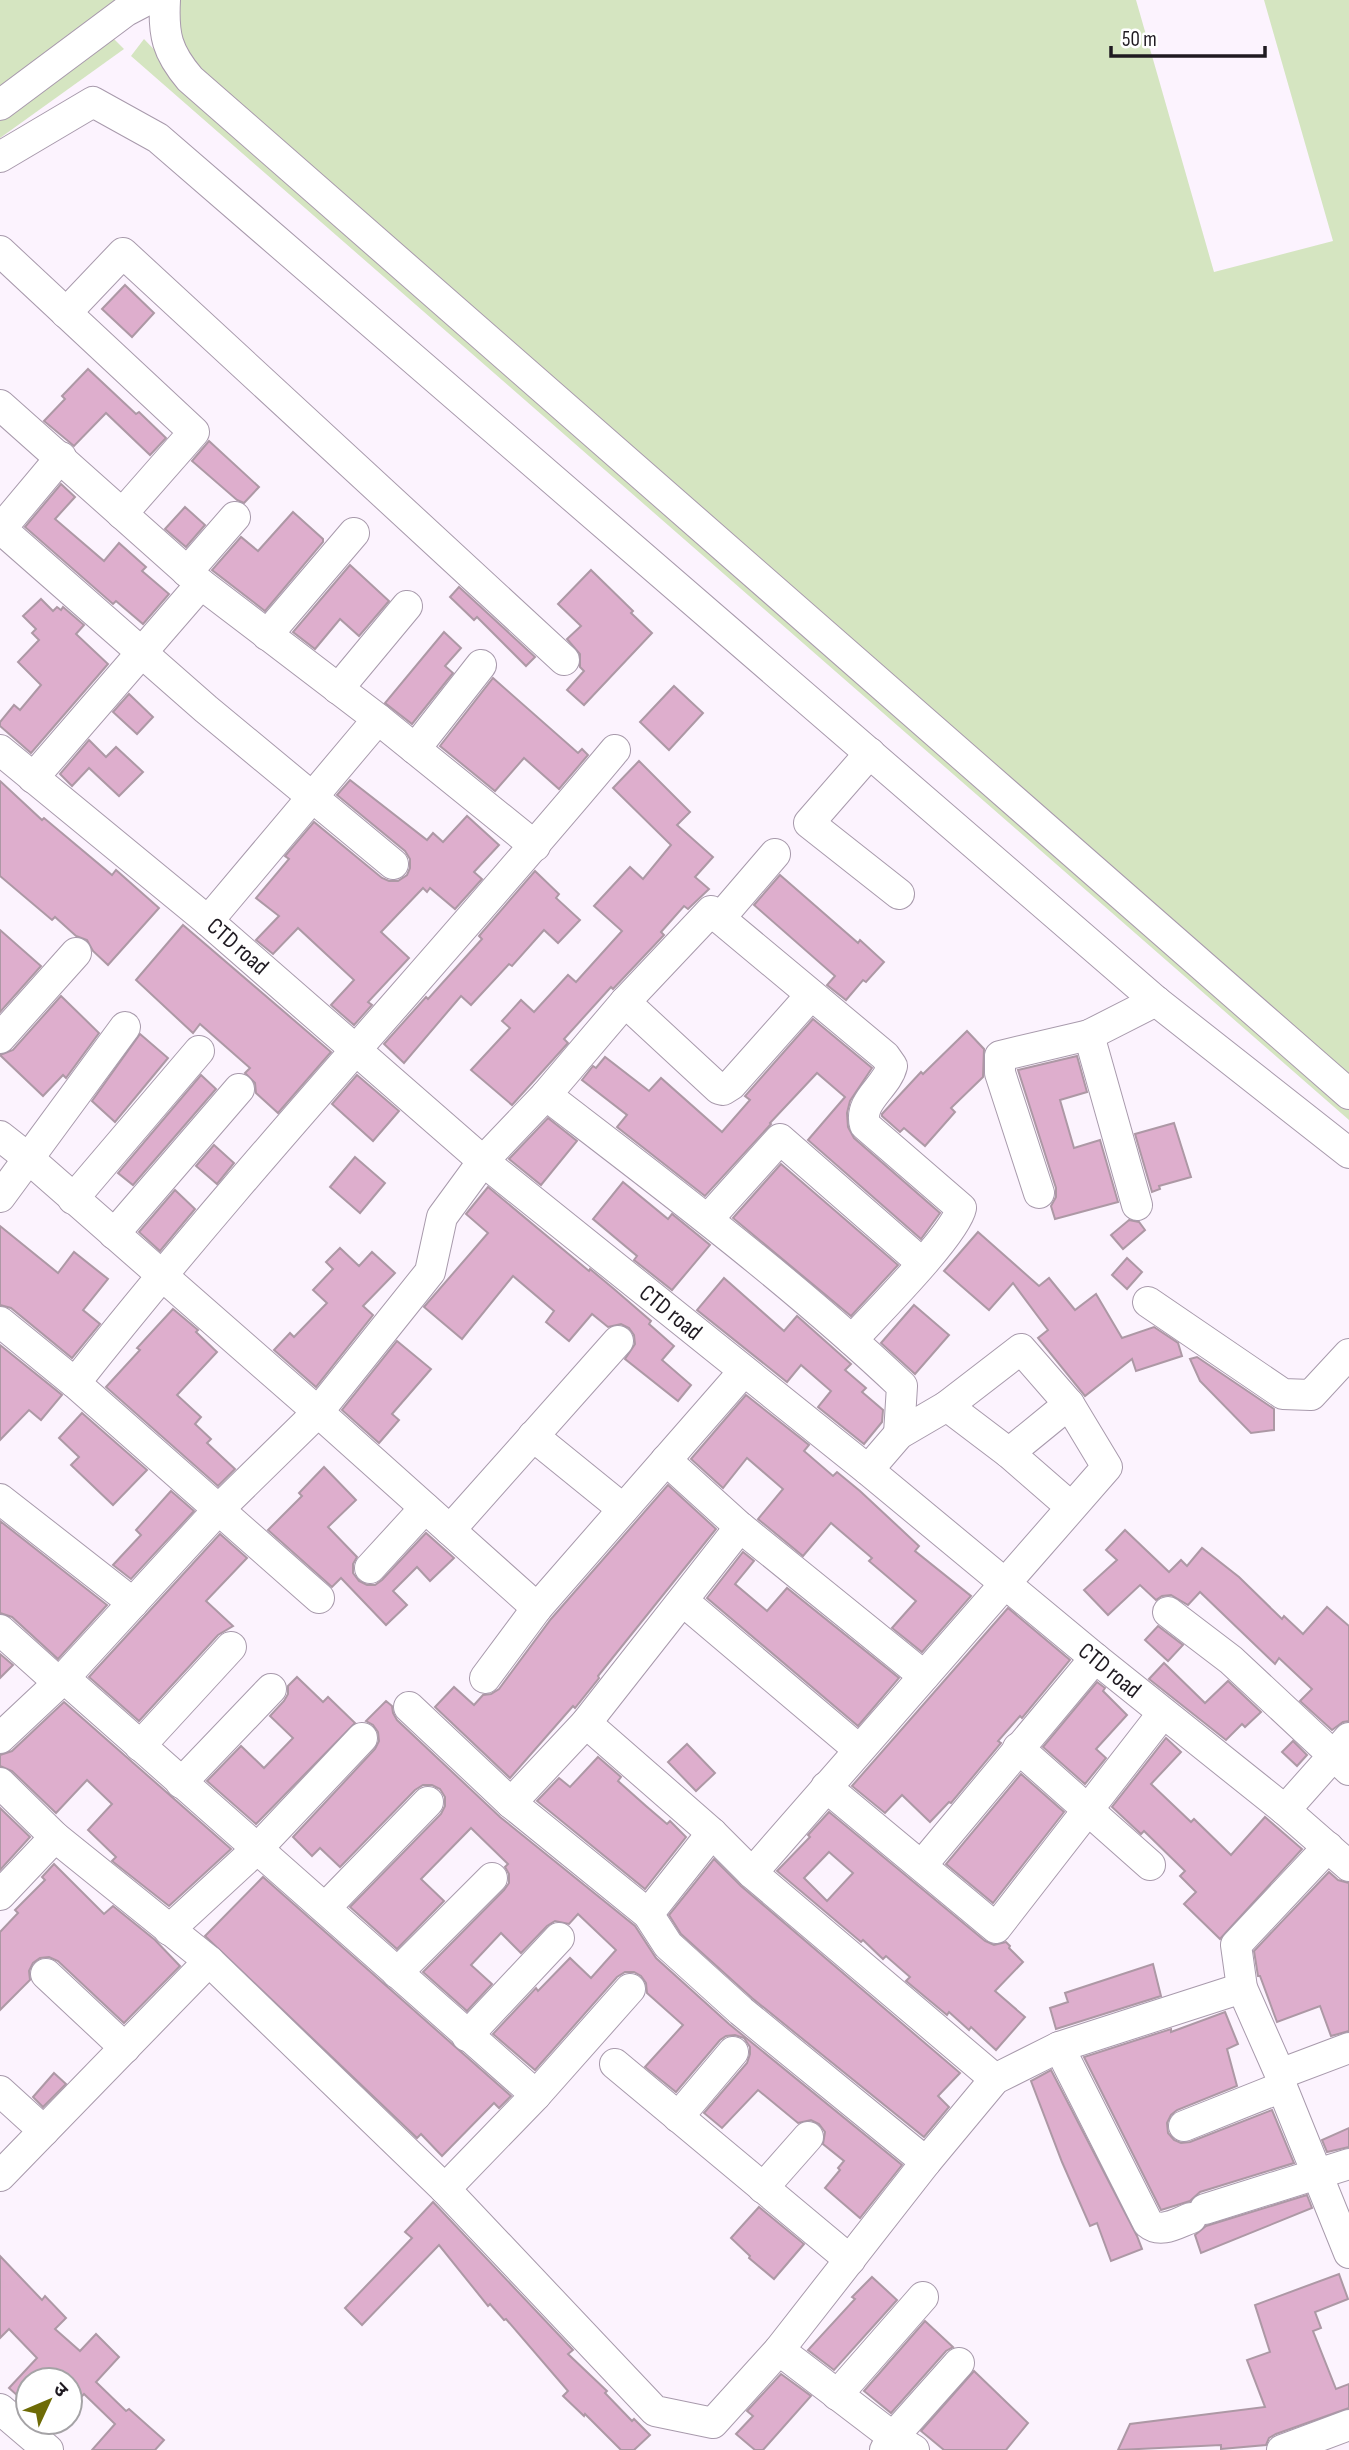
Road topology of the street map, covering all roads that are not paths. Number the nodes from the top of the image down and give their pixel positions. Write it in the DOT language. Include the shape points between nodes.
graph roads {
  1 [pos="147,0"];
  2 [pos="164,0"];
  3 [pos="0,105"];
  4 [pos="0,157"];
  5 [pos="0,251"];
  6 [pos="66,313"];
  7 [pos="0,405"];
  8 [pos="61,457"];
  9 [pos="122,514"];
  10 [pos="234,517"];
  11 [pos="0,529"];
  12 [pos="354,533"];
  13 [pos="194,578"];
  14 [pos="407,606"];
  15 [pos="267,635"];
  16 [pos="142,652"];
  17 [pos="564,660"];
  18 [pos="481,665"];
  19 [pos="338,689"];
  20 [pos="378,719"];
  21 [pos="415,749"];
  22 [pos="0,750"];
  23 [pos="615,750"];
  24 [pos="870,753"];
  25 [pos="33,778"];
  26 [pos="312,796"];
  27 [pos="535,846"];
  28 [pos="775,854"];
  29 [pos="393,864"];
  30 [pos="899,894"];
  31 [pos="720,918"];
  32 [pos="208,921"];
  33 [pos="76,953"];
  34 [pos="811,995"];
  35 [pos="1156,1000"];
  36 [pos="625,1002"];
  37 [pos="125,1027"];
  38 [pos="1088,1035"];
  39 [pos="0,1038"];
  40 [pos="357,1049"];
  41 [pos="199,1051"];
  42 [pos="239,1089"];
  43 [pos="1349,1094"];
  44 [pos="546,1095"];
  45 [pos="0,1136"];
  46 [pos="1349,1153"];
  47 [pos="28,1158"];
  48 [pos="483,1161"];
  49 [pos="1039,1193"];
  50 [pos="0,1197"];
  51 [pos="73,1199"];
  52 [pos="1137,1205"];
  53 [pos="708,1219"];
  54 [pos="114,1234"];
  55 [pos="922,1263"];
  56 [pos="161,1274"];
  57 [pos="1148,1302"];
  58 [pos="0,1322"];
  59 [pos="852,1340"];
  60 [pos="618,1341"];
  61 [pos="1349,1354"];
  62 [pos="744,1371"];
  63 [pos="75,1383"];
  64 [pos="1069,1404"];
  65 [pos="947,1406"];
  66 [pos="318,1412"];
  67 [pos="899,1434"];
  68 [pos="533,1436"];
  69 [pos="1009,1453"];
  70 [pos="666,1460"];
  71 [pos="867,1470"];
  72 [pos="0,1499"];
  73 [pos="1071,1507"];
  74 [pos="425,1508"];
  75 [pos="623,1509"];
  76 [pos="218,1510"];
  77 [pos="740,1527"];
  78 [pos="450,1530"];
  79 [pos="370,1568"];
  80 [pos="1005,1583"];
  81 [pos="319,1598"];
  82 [pos="683,1601"];
  83 [pos="133,1603"];
  84 [pos="537,1608"];
  85 [pos="1168,1612"];
  86 [pos="0,1630"];
  87 [pos="231,1647"];
  88 [pos="1095,1658"];
  89 [pos="924,1676"];
  90 [pos="485,1678"];
  91 [pos="61,1680"];
  92 [pos="271,1689"];
  93 [pos="409,1707"];
  94 [pos="1163,1713"];
  95 [pos="586,1723"];
  96 [pos="0,1738"];
  97 [pos="362,1738"];
  98 [pos="139,1746"];
  99 [pos="1018,1748"];
  100 [pos="858,1749"];
  101 [pos="1344,1754"];
  102 [pos="0,1783"];
  103 [pos="181,1783"];
  104 [pos="826,1787"];
  105 [pos="428,1802"];
  106 [pos="511,1803"];
  107 [pos="1088,1808"];
  108 [pos="1285,1810"];
  109 [pos="712,1833"];
  110 [pos="55,1837"];
  111 [pos="258,1848"];
  112 [pos="1339,1856"];
  113 [pos="922,1865"];
  114 [pos="1150,1865"];
  115 [pos="752,1873"];
  116 [pos="492,1878"];
  117 [pos="0,1895"];
  118 [pos="326,1908"];
  119 [pos="648,1914"];
  120 [pos="169,1930"];
  121 [pos="559,1938"];
  122 [pos="209,1961"];
  123 [pos="397,1973"];
  124 [pos="46,1974"];
  125 [pos="630,1989"];
  126 [pos="1242,1989"];
  127 [pos="467,2036"];
  128 [pos="1059,2047"];
  129 [pos="125,2048"];
  130 [pos="1349,2048"];
  131 [pos="733,2052"];
  132 [pos="615,2064"];
  133 [pos="995,2079"];
  134 [pos="1281,2080"];
  135 [pos="0,2091"];
  136 [pos="536,2095"];
  137 [pos="678,2117"];
  138 [pos="1184,2126"];
  139 [pos="44,2131"];
  140 [pos="808,2137"];
  141 [pos="926,2162"];
  142 [pos="1349,2164"];
  143 [pos="1318,2174"];
  144 [pos="0,2176"];
  145 [pos="764,2188"];
  146 [pos="445,2189"];
  147 [pos="1349,2253"];
  148 [pos="850,2260"];
  149 [pos="923,2297"];
  150 [pos="779,2350"];
  151 [pos="959,2363"];
  152 [pos="837,2395"];
  153 [pos="3,2417"];
  154 [pos="1349,2425"];
  155 [pos="897,2446"];
  156 [pos="48,2450"];
  157 [pos="1282,2450"];
  1 -- 3 [label="street"];
  2 -- 43 [label="street" via="169,51 190,79"];
  4 -- 24 [label="street" via="93,102 158,138"];
  5 -- 6 [label="street"];
  6 -- 9 [label="street" via="194,432"];
  6 -- 17 [label="street" via="123,253"];
  7 -- 8 [label="street"];
  8 -- 9 [label="street"];
  8 -- 11 [label="street"];
  9 -- 13 [label="street"];
  10 -- 13 [label="street"];
  11 -- 16 [label="street"];
  12 -- 15 [label="street"];
  13 -- 15 [label="street"];
  13 -- 16 [label="street"];
  14 -- 19 [label="street"];
  15 -- 19 [label="street"];
  16 -- 25 [label="street"];
  16 -- 26 [label="street"];
  18 -- 21 [label="street"];
  19 -- 20 [label="street"];
  20 -- 21 [label="street"];
  20 -- 26 [label="street"];
  21 -- 27 [label="street"];
  22 -- 25 [label="street, CTD road"];
  23 -- 27 [label="street"];
  24 -- 30 [label="street" via="809,823"];
  24 -- 35 [label="street"];
  25 -- 32 [label="street, CTD road"];
  26 -- 29 [label="street"];
  26 -- 32 [label="street"];
  27 -- 40 [label="street"];
  28 -- 31 [label="street"];
  31 -- 34 [label="street"];
  31 -- 36 [label="street" via="711,911"];
  32 -- 40 [label="street, CTD road"];
  33 -- 39 [label="street"];
  34 -- 36 [label="street" via="723,1090"];
  34 -- 55 [label="street" via="892,1066 890,1076 864,1111 865,1125 961,1208"];
  35 -- 38 [label="street"];
  35 -- 46 [label="street"];
  36 -- 44 [label="street"];
  37 -- 47 [label="street"];
  38 -- 49 [label="street" via="1000,1056 1000,1073"];
  38 -- 52 [label="street"];
  40 -- 48 [label="street, CTD road"];
  40 -- 56 [label="street"];
  41 -- 51 [label="street"];
  42 -- 54 [label="street"];
  44 -- 48 [label="street"];
  44 -- 53 [label="street"];
  45 -- 47 [label="street"];
  47 -- 50 [label="street"];
  47 -- 51 [label="street"];
  48 -- 62 [label="street, CTD road"];
  48 -- 66 [label="street" via="442,1217 430,1272"];
  51 -- 54 [label="street"];
  53 -- 55 [label="street" via="780,1139"];
  53 -- 59 [label="street"];
  54 -- 56 [label="street"];
  55 -- 59 [label="street"];
  56 -- 63 [label="street"];
  56 -- 66 [label="street"];
  57 -- 61 [label="street" via="1283,1395 1311,1395"];
  58 -- 63 [label="street"];
  59 -- 67 [label="street" via="902,1386"];
  60 -- 68 [label="street"];
  62 -- 70 [label="street"];
  62 -- 71 [label="street, CTD road"];
  63 -- 76 [label="street"];
  64 -- 65 [label="street" via="1021,1349"];
  64 -- 69 [label="street"];
  64 -- 73 [label="street" via="1107,1466"];
  65 -- 67 [label="street"];
  65 -- 69 [label="street"];
  66 -- 74 [label="street"];
  66 -- 76 [label="street"];
  67 -- 71 [label="street"];
  68 -- 75 [label="street"];
  68 -- 78 [label="street"];
  69 -- 73 [label="street"];
  70 -- 75 [label="street"];
  70 -- 77 [label="street"];
  71 -- 80 [label="street, CTD road"];
  72 -- 83 [label="street"];
  73 -- 80 [label="street"];
  74 -- 78 [label="street"];
  74 -- 79 [label="street"];
  75 -- 84 [label="street"];
  76 -- 81 [label="street"];
  76 -- 83 [label="street"];
  77 -- 82 [label="street"];
  77 -- 89 [label="street"];
  78 -- 84 [label="street"];
  80 -- 88 [label="street, CTD road"];
  80 -- 89 [label="street"];
  82 -- 95 [label="street"];
  82 -- 100 [label="street"];
  83 -- 91 [label="street"];
  84 -- 90 [label="street"];
  85 -- 101 [label="street"];
  86 -- 91 [label="street"];
  87 -- 98 [label="street"];
  88 -- 94 [label="street, CTD road"];
  88 -- 99 [label="street"];
  89 -- 100 [label="street"];
  91 -- 96 [label="street"];
  91 -- 98 [label="street"];
  92 -- 103 [label="street"];
  93 -- 106 [label="street"];
  94 -- 107 [label="street"];
  94 -- 108 [label="street, CTD road"];
  95 -- 106 [label="street"];
  95 -- 109 [label="street"];
  97 -- 111 [label="street"];
  98 -- 103 [label="street"];
  99 -- 107 [label="street"];
  99 -- 113 [label="street"];
  100 -- 104 [label="street"];
  101 -- 108 [label="street"];
  102 -- 110 [label="street"];
  103 -- 111 [label="street"];
  104 -- 113 [label="street"];
  104 -- 115 [label="street"];
  105 -- 118 [label="street"];
  106 -- 119 [label="street"];
  107 -- 113 [label="street" via="996,1928"];
  107 -- 114 [label="street"];
  108 -- 112 [label="street, CTD road"];
  109 -- 115 [label="street"];
  109 -- 119 [label="street"];
  110 -- 117 [label="street"];
  110 -- 120 [label="street"];
  111 -- 118 [label="street"];
  111 -- 120 [label="street"];
  112 -- 126 [label="street" via="1236,1945"];
  115 -- 133 [label="street"];
  116 -- 123 [label="street"];
  118 -- 123 [label="street"];
  119 -- 141 [label="street" via="668,1945 741,2011"];
  120 -- 122 [label="street"];
  121 -- 127 [label="street"];
  122 -- 129 [label="street"];
  122 -- 146 [label="street"];
  123 -- 127 [label="street"];
  124 -- 129 [label="street"];
  125 -- 136 [label="street"];
  126 -- 128 [label="street"];
  126 -- 134 [label="street"];
  127 -- 136 [label="street"];
  128 -- 133 [label="street"];
  128 -- 143 [label="street" via="1152,2227 1162,2229"];
  129 -- 139 [label="street"];
  130 -- 134 [label="street"];
  131 -- 137 [label="street"];
  132 -- 137 [label="street"];
  133 -- 141 [label="street"];
  134 -- 138 [label="street"];
  134 -- 143 [label="street"];
  135 -- 139 [label="street"];
  136 -- 146 [label="street"];
  137 -- 145 [label="street"];
  139 -- 144 [label="street"];
  140 -- 145 [label="street"];
  141 -- 148 [label="street"];
  142 -- 143 [label="street"];
  143 -- 147 [label="street"];
  145 -- 148 [label="street"];
  146 -- 150 [label="street" via="655,2411 713,2423"];
  148 -- 150 [label="street"];
  149 -- 152 [label="street"];
  150 -- 152 [label="street"];
  151 -- 155 [label="street"];
  152 -- 155 [label="street"];
  153 -- 156 [label="street"];
  154 -- 157 [label="street"];
}
